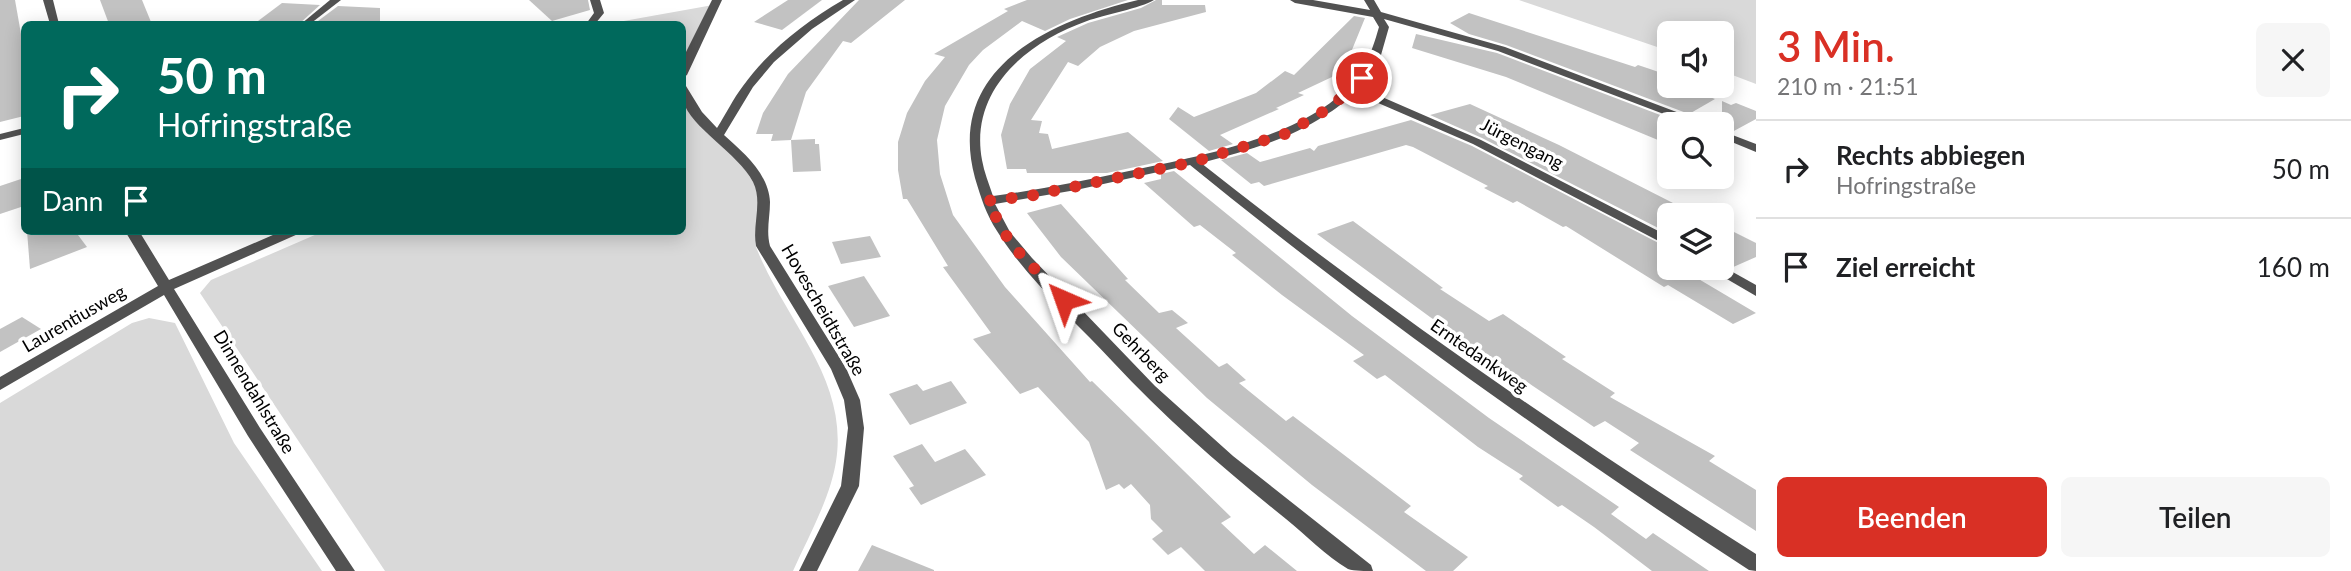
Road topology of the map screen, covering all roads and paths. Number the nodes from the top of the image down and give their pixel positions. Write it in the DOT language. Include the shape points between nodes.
graph roads {
  1 [pos="48,0"];
  2 [pos="336,0"];
  3 [pos="595,0"];
  4 [pos="718,0"];
  5 [pos="850,0"];
  6 [pos="1149,0"];
  7 [pos="1295,0"];
  8 [pos="1369,0"];
  9 [pos="1378,15"];
  10 [pos="54,21"];
  11 [pos="308,21"];
  12 [pos="593,21"];
  13 [pos="686,62"];
  14 [pos="1352,88"];
  15 [pos="686,99"];
  16 [pos="1669,112"];
  17 [pos="21,132"];
  18 [pos="717,136"];
  19 [pos="0,137"];
  20 [pos="1734,139"];
  21 [pos="1756,148"];
  22 [pos="1193,162"];
  23 [pos="987,201"];
  24 [pos="135,235"];
  25 [pos="284,235"];
  26 [pos="1657,236"];
  27 [pos="1734,279"];
  28 [pos="168,286"];
  29 [pos="1756,291"];
  30 [pos="0,384"];
  31 [pos="1756,564"];
  32 [pos="346,571"];
  33 [pos="808,571"];
  34 [pos="1364,571"];
  1 -- 10 [label="street"];
  2 -- 11 [label="street"];
  3 -- 12 [label="street" via="599,13"];
  4 -- 13 [label="street"];
  5 -- 18 [label="street" via="769,61"];
  6 -- 23 [label="street, Gehrberg" via="1086,15 1025,47 1006,64 980,101 975,122 973,149"];
  7 -- 9 [label="street"];
  8 -- 9 [label="street"];
  9 -- 14 [label="street" via="1384,27 1379,53"];
  9 -- 16 [label="street" via="1557,68"];
  14 -- 22 [label="street" via="1331,107 1285,134"];
  14 -- 26 [label="street, Jürgengang" via="1477,142"];
  15 -- 18 [label="street, Hovescheidtstraße"];
  17 -- 19 [label="street"];
  18 -- 33 [label="street, Hovescheidtstraße" via="760,183 766,200 759,235 763,246 838,368 852,400 856,428 850,486"];
  20 -- 21 [label="street"];
  22 -- 23 [label="street"];
  22 -- 31 [label="street, Erntedankweg" via="1445,356 1618,476"];
  23 -- 34 [label="street, Gehrberg" via="1011,244 1150,390 1274,500"];
  24 -- 28 [label="street, Dinnendahlstraße"];
  25 -- 28 [label="street, Laurentiusweg"];
  27 -- 29 [label="street"];
  28 -- 30 [label="street, Laurentiusweg"];
  28 -- 32 [label="street, Dinnendahlstraße" via="254,432"];
}
